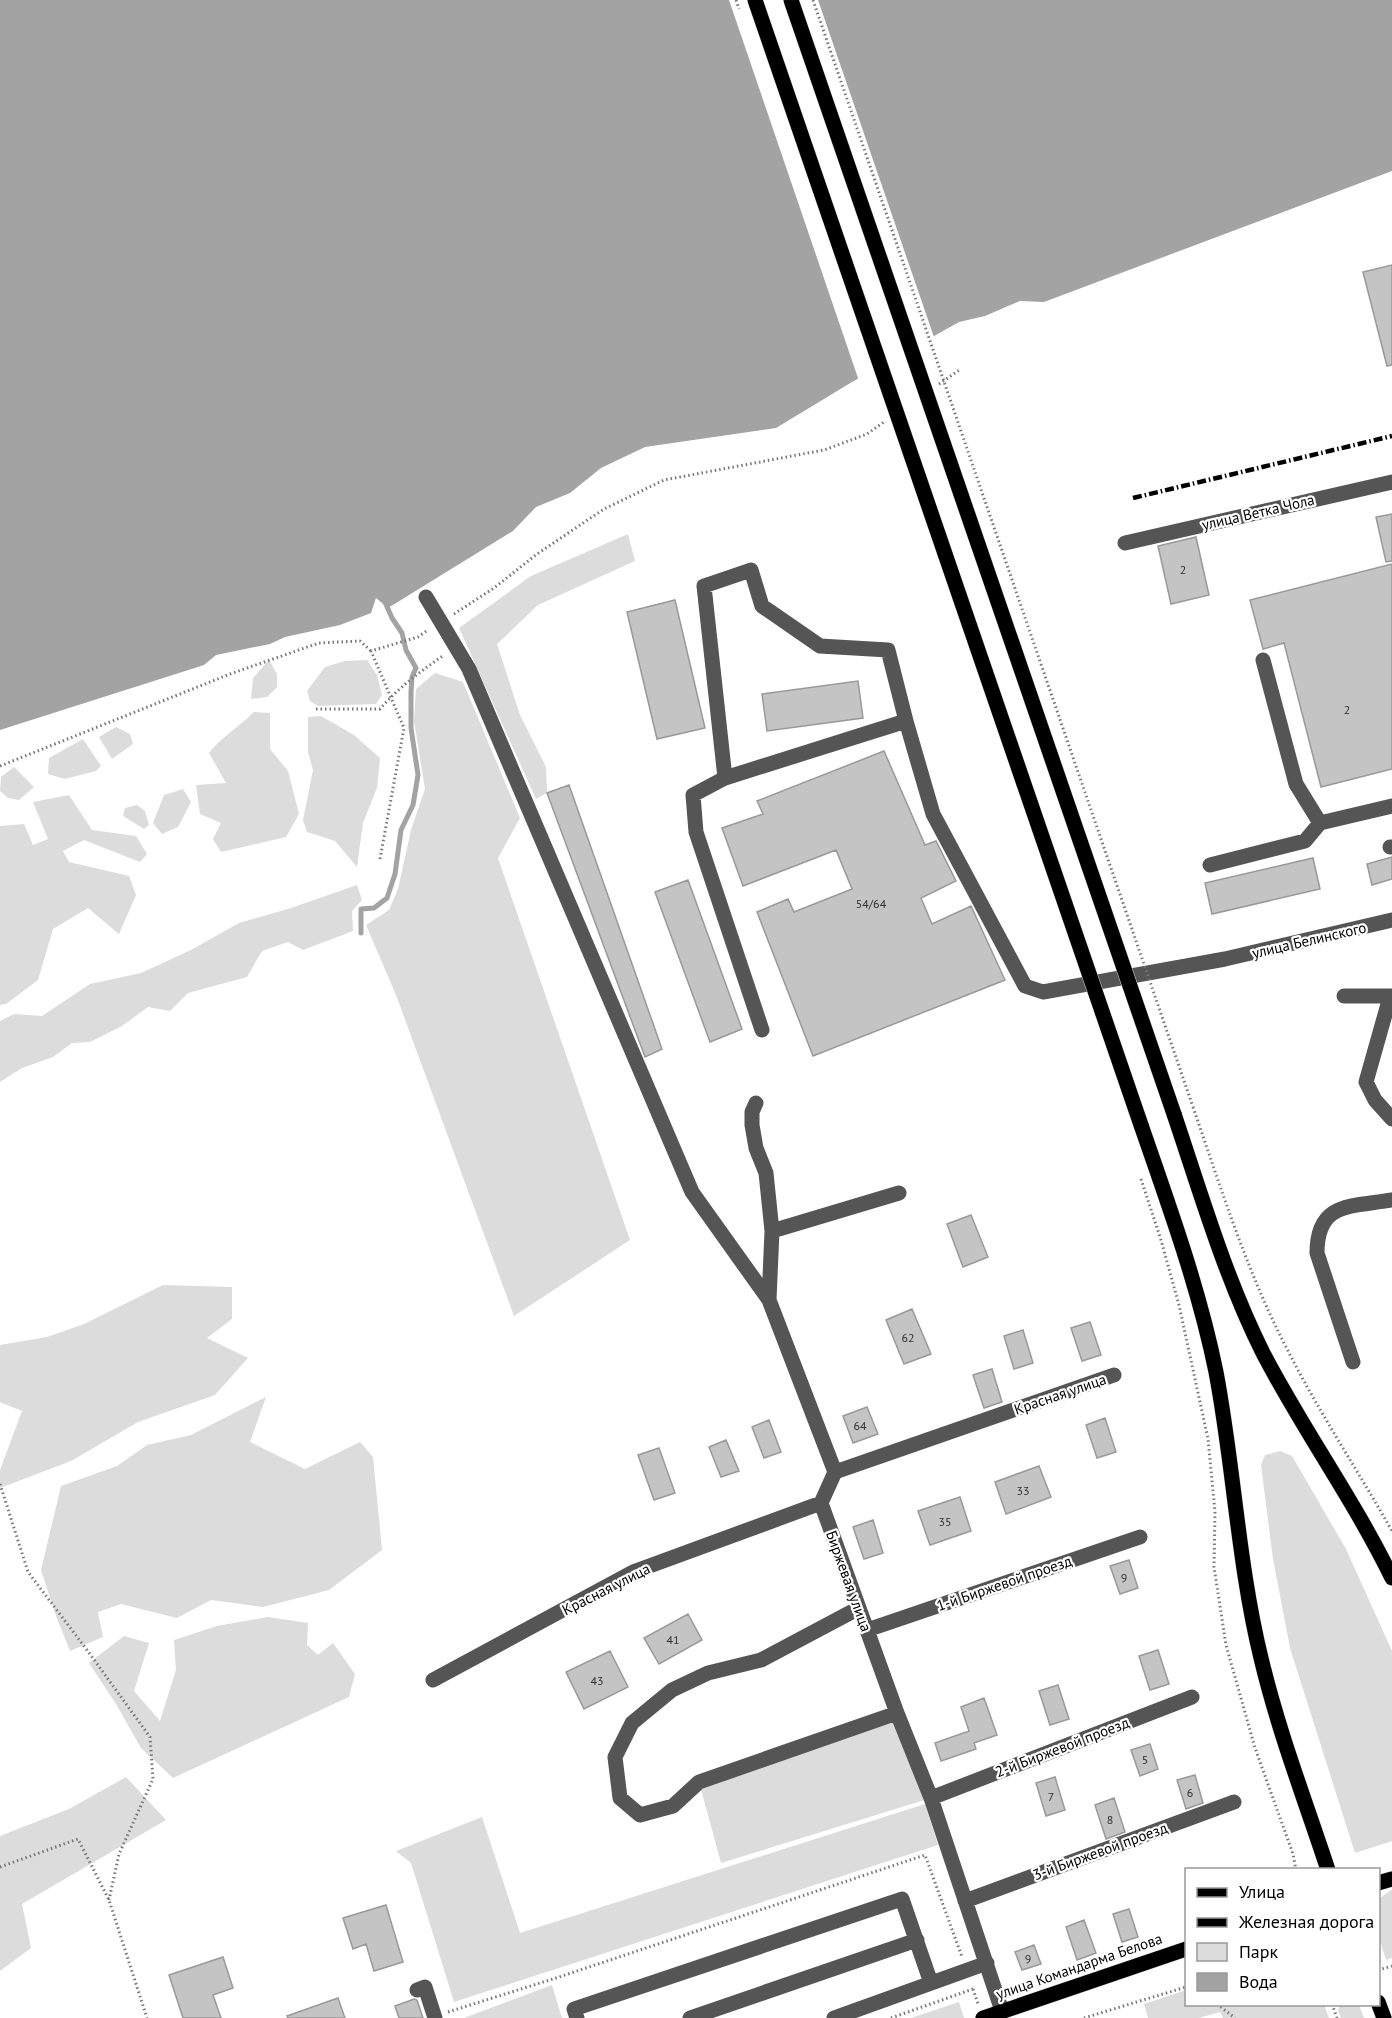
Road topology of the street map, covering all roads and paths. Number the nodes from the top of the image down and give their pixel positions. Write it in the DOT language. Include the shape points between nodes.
graph roads {
  1 [pos="755,0"];
  2 [pos="791,0"];
  3 [pos="813,0"];
  4 [pos="961,369"];
  5 [pos="933,389"];
  6 [pos="885,421"];
  7 [pos="1392,482"];
  8 [pos="1125,543"];
  9 [pos="426,597"];
  10 [pos="441,622"];
  11 [pos="456,647"];
  12 [pos="371,651"];
  13 [pos="1263,660"];
  14 [pos="391,696"];
  15 [pos="316,710"];
  16 [pos="906,721"];
  17 [pos="0,766"];
  18 [pos="725,778"];
  19 [pos="1392,806"];
  20 [pos="1320,823"];
  21 [pos="380,859"];
  22 [pos="1210,865"];
  23 [pos="1392,920"];
  24 [pos="1344,996"];
  25 [pos="1391,997"];
  26 [pos="762,1030"];
  27 [pos="756,1102"];
  28 [pos="1392,1119"];
  29 [pos="1139,1174"];
  30 [pos="898,1193"];
  31 [pos="1392,1200"];
  32 [pos="772,1231"];
  33 [pos="769,1300"];
  34 [pos="1353,1362"];
  35 [pos="1114,1375"];
  36 [pos="835,1472"];
  37 [pos="0,1484"];
  38 [pos="821,1503"];
  39 [pos="1392,1531"];
  40 [pos="1140,1537"];
  41 [pos="1392,1578"];
  42 [pos="859,1608"];
  43 [pos="867,1630"];
  44 [pos="433,1680"];
  45 [pos="1192,1697"];
  46 [pos="897,1713"];
  47 [pos="931,1798"];
  48 [pos="1234,1802"];
  49 [pos="0,1867"];
  50 [pos="1296,1868"];
  51 [pos="1328,1868"];
  52 [pos="109,1900"];
  53 [pos="965,1900"];
  54 [pos="916,1940"];
  55 [pos="1185,1949"];
  56 [pos="987,1963"];
  57 [pos="552,1978"];
  58 [pos="931,1983"];
  59 [pos="1185,1987"];
  60 [pos="973,1989"];
  61 [pos="417,1990"];
  62 [pos="1220,2006"];
  63 [pos="981,2011"];
  64 [pos="1002,2011"];
  65 [pos="435,2017"];
  66 [pos="147,2018"];
  67 [pos="577,2018"];
  68 [pos="690,2018"];
  69 [pos="834,2018"];
  70 [pos="1084,2018"];
  71 [pos="1235,2018"];
  1 -- 51 [label="main road, bridge" via="1182,1246 1215,1370 1247,1594 1261,1658"];
  2 -- 41 [label="main road, bridge" via="1236,1291 1296,1414"];
  3 -- 39 [label="path, bridge" via="1239,1238 1284,1344"];
  4 -- 5 [label="path"];
  6 -- 10 [label="path" via="867,434 824,450 664,480 604,510"];
  7 -- 8 [label="street, улица Ветка Чола"];
  9 -- 10 [label="street"];
  10 -- 11 [label="street"];
  10 -- 12 [label="path" via="418,637"];
  11 -- 14 [label="path" via="412,676"];
  11 -- 33 [label="street" via="469,669 692,1192"];
  12 -- 14 [label="path"];
  12 -- 17 [label="path" via="360,641 319,643 230,674"];
  13 -- 20 [label="street" via="1296,784"];
  14 -- 15 [label="path" via="380,709"];
  14 -- 21 [label="path" via="404,728"];
  16 -- 18 [label="street"];
  16 -- 18 [label="street, улица Белинского" via="888,650 820,646 762,606 751,570 704,586"];
  16 -- 23 [label="street, улица Белинского" via="933,814 1025,986 1043,992 1225,959"];
  18 -- 26 [label="street" via="693,795 696,832"];
  19 -- 20 [label="street"];
  20 -- 22 [label="street" via="1305,841"];
  24 -- 25 [label="street"];
  25 -- 28 [label="street" via="1366,1082"];
  27 -- 32 [label="street" via="752,1125 766,1173"];
  29 -- 50 [label="path" via="1179,1305 1208,1439 1215,1512 1214,1567 1226,1645 1255,1749"];
  30 -- 32 [label="street"];
  31 -- 34 [label="street" via="1339,1209 1326,1218 1317,1236 1317,1253"];
  32 -- 33 [label="street"];
  33 -- 36 [label="street"];
  35 -- 36 [label="street, Красная улица"];
  36 -- 38 [label="street"];
  37 -- 52 [label="path" via="28,1572 150,1737 153,1779 119,1854"];
  38 -- 42 [label="street, Биржевая улица"];
  38 -- 44 [label="street, Красная улица" via="633,1572"];
  40 -- 43 [label="street, 1-й Биржевой проезд"];
  42 -- 43 [label="street, Биржевая улица"];
  42 -- 46 [label="street" via="761,1660 708,1673 672,1690 632,1723 615,1757 620,1798 640,1815 673,1806 699,1782"];
  43 -- 46 [label="street, Биржевая улица"];
  45 -- 47 [label="street, 2-й Биржевой проезд"];
  46 -- 47 [label="street, Биржевая улица"];
  47 -- 53 [label="street, Биржевая улица"];
  48 -- 53 [label="street, 3-й Биржевой проезд"];
  49 -- 52 [label="path" via="78,1839"];
  52 -- 66 [label="path"];
  53 -- 56 [label="street, Биржевая улица"];
  54 -- 58 [label="street"];
  54 -- 67 [label="street" via="902,1899 574,2009"];
  54 -- 68 [label="street"];
  55 -- 64 [label="main road, улица Командарма Белова"];
  56 -- 58 [label="street"];
  56 -- 64 [label="street, Биржевая улица"];
  57 -- 65 [label="path"];
  58 -- 69 [label="street"];
  59 -- 70 [label="path"];
  60 -- 63 [label="path"];
  61 -- 65 [label="street" via="425,1987"];
  62 -- 71 [label="path"];
  63 -- 64 [label="main road, улица Командарма Белова"];
}
